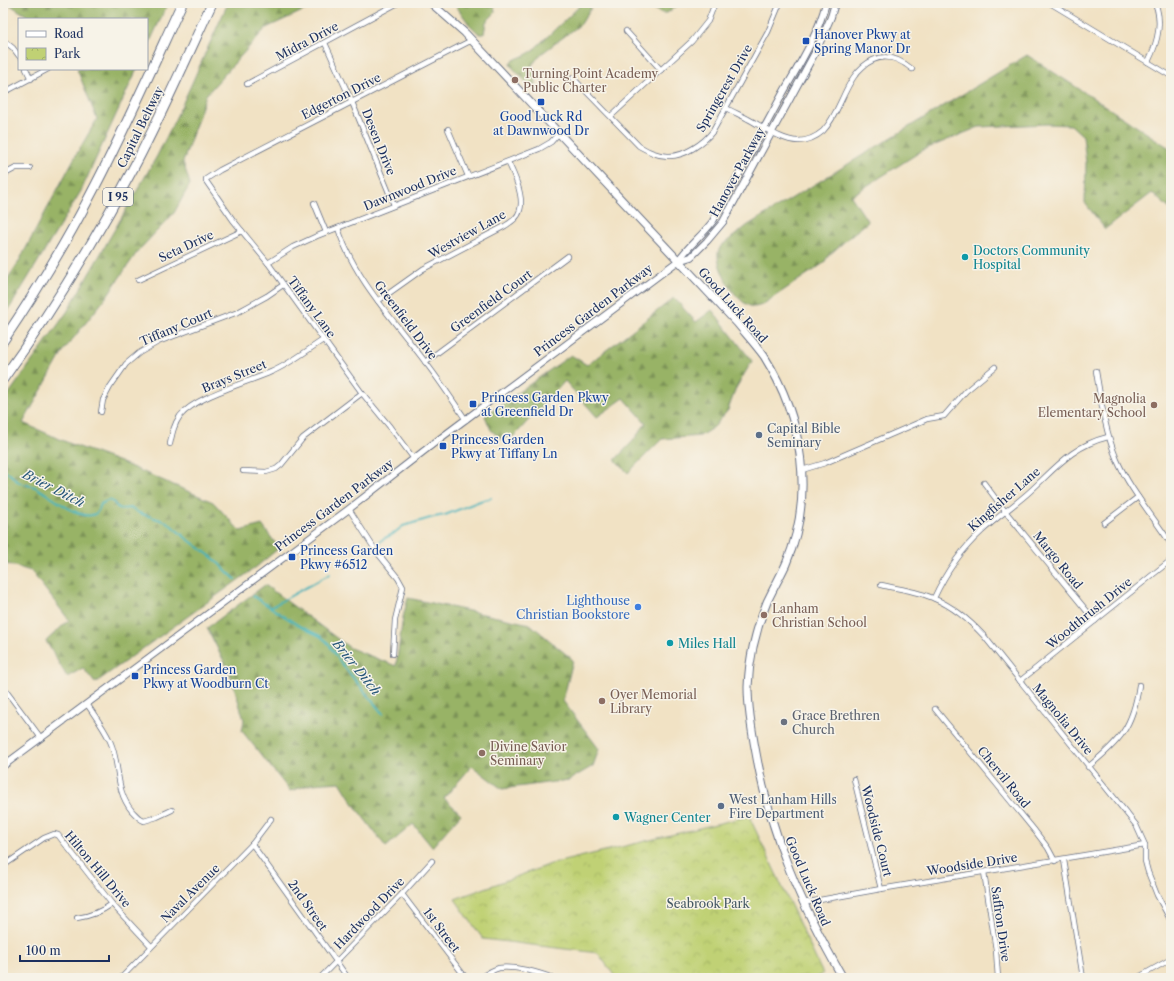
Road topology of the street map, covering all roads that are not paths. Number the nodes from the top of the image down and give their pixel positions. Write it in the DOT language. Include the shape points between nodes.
graph roads {
  1 [pos="182,3"];
  2 [pos="212,3"];
  3 [pos="431,3"];
  4 [pos="715,3"];
  5 [pos="780,3"];
  6 [pos="826,3"];
  7 [pos="835,3"];
  8 [pos="1050,3"];
  9 [pos="1156,3"];
  10 [pos="396,4"];
  11 [pos="626,31"];
  12 [pos="3,40"];
  13 [pos="472,40"];
  14 [pos="325,43"];
  15 [pos="18,55"];
  16 [pos="1148,62"];
  17 [pos="912,69"];
  18 [pos="26,70"];
  19 [pos="46,70"];
  20 [pos="661,70"];
  21 [pos="1171,76"];
  22 [pos="573,78"];
  23 [pos="31,79"];
  24 [pos="247,84"];
  25 [pos="3,93"];
  26 [pos="352,102"];
  27 [pos="726,108"];
  28 [pos="611,116"];
  29 [pos="764,128"];
  30 [pos="448,129"];
  31 [pos="772,132"];
  32 [pos="559,133"];
  33 [pos="508,162"];
  34 [pos="30,168"];
  35 [pos="220,170"];
  36 [pos="3,175"];
  37 [pos="468,176"];
  38 [pos="314,203"];
  39 [pos="394,205"];
  40 [pos="338,228"];
  41 [pos="242,231"];
  42 [pos="326,232"];
  43 [pos="568,256"];
  44 [pos="678,261"];
  45 [pos="268,262"];
  46 [pos="138,280"];
  47 [pos="283,285"];
  48 [pos="378,301"];
  49 [pos="323,340"];
  50 [pos="3,341"];
  51 [pos="425,362"];
  52 [pos="995,367"];
  53 [pos="1096,371"];
  54 [pos="3,379"];
  55 [pos="362,393"];
  56 [pos="102,412"];
  57 [pos="466,420"];
  58 [pos="1108,437"];
  59 [pos="170,444"];
  60 [pos="414,459"];
  61 [pos="802,470"];
  62 [pos="243,471"];
  63 [pos="984,483"];
  64 [pos="1138,497"];
  65 [pos="349,509"];
  66 [pos="1005,512"];
  67 [pos="1104,523"];
  68 [pos="1171,544"];
  69 [pos="1171,560"];
  70 [pos="881,585"];
  71 [pos="934,598"];
  72 [pos="1095,621"];
  73 [pos="393,654"];
  74 [pos="1020,681"];
  75 [pos="1139,685"];
  76 [pos="3,687"];
  77 [pos="86,704"];
  78 [pos="935,708"];
  79 [pos="41,738"];
  80 [pos="3,766"];
  81 [pos="1088,767"];
  82 [pos="854,779"];
  83 [pos="172,810"];
  84 [pos="270,819"];
  85 [pos="252,844"];
  86 [pos="1145,845"];
  87 [pos="1064,860"];
  88 [pos="432,861"];
  89 [pos="1055,861"];
  90 [pos="3,866"];
  91 [pos="984,872"];
  92 [pos="881,889"];
  93 [pos="402,894"];
  94 [pos="803,903"];
  95 [pos="112,904"];
  96 [pos="77,918"];
  97 [pos="1171,921"];
  98 [pos="152,946"];
  99 [pos="1171,959"];
  100 [pos="336,961"];
  101 [pos="120,978"];
  102 [pos="320,978"];
  103 [pos="348,978"];
  104 [pos="466,978"];
  105 [pos="480,978"];
  106 [pos="552,978"];
  107 [pos="843,978"];
  108 [pos="998,978"];
  109 [pos="1084,978"];
  110 [pos="1137,978"];
  1 -- 50 [label="highway, Capital Beltway / I 95" via="89,198 48,271"];
  2 -- 54 [label="highway, Capital Beltway / I 95" via="153,130 110,212 68,284"];
  3 -- 13 [label="main road, Good Luck Road"];
  4 -- 20 [label="street" via="700,33"];
  5 -- 27 [label="street, Springcrest Drive" via="768,32"];
  6 -- 29 [label="street, Hanover Parkway" via="818,30"];
  7 -- 31 [label="street, Hanover Parkway" via="824,34"];
  8 -- 16 [label="street"];
  9 -- 16 [label="street" via="1158,28"];
  10 -- 14 [label="street, Midra Drive"];
  11 -- 20 [label="street"];
  12 -- 15 [label="street"];
  13 -- 26 [label="street, Edgerton Drive"];
  13 -- 32 [label="main road, Good Luck Road"];
  14 -- 24 [label="street, Midra Drive"];
  14 -- 26 [label="street, Desen Drive"];
  16 -- 21 [label="street"];
  17 -- 31 [label="street" via="894,58 874,59 856,73 826,127 819,134 799,141"];
  18 -- 23 [label="street"];
  19 -- 23 [label="street"];
  20 -- 28 [label="street"];
  22 -- 28 [label="street, Springcrest Drive"];
  23 -- 25 [label="street"];
  26 -- 35 [label="street, Edgerton Drive"];
  26 -- 39 [label="street, Desen Drive"];
  27 -- 28 [label="street, Springcrest Drive" via="704,142 672,156 658,154 639,146"];
  27 -- 29 [label="street"];
  29 -- 31 [label="street"];
  29 -- 44 [label="street, Hanover Parkway" via="713,221"];
  30 -- 37 [label="street"];
  31 -- 44 [label="street, Hanover Parkway" via="720,227 691,257"];
  32 -- 33 [label="street, Dawnwood Drive" via="544,147"];
  32 -- 44 [label="main road, Good Luck Road"];
  33 -- 37 [label="street, Dawnwood Drive"];
  33 -- 48 [label="street, Westview Lane" via="515,178 520,204 514,220 423,269"];
  34 -- 36 [label="street" via="16,168"];
  35 -- 41 [label="street, Tiffany Lane" via="206,181"];
  37 -- 39 [label="street, Dawnwood Drive"];
  38 -- 42 [label="street"];
  39 -- 40 [label="street, Dawnwood Drive"];
  40 -- 42 [label="street, Dawnwood Drive"];
  40 -- 48 [label="street, Greenfield Drive" via="347,252"];
  41 -- 45 [label="street, Tiffany Lane"];
  41 -- 46 [label="street, Seta Drive"];
  42 -- 45 [label="street, Dawnwood Drive" via="293,246"];
  43 -- 51 [label="street, Greenfield Court"];
  44 -- 57 [label="street, Princess Garden Parkway"];
  44 -- 61 [label="main road, Good Luck Road" via="737,323 763,355 792,416"];
  45 -- 47 [label="street, Tiffany Lane"];
  47 -- 49 [label="street, Tiffany Lane"];
  47 -- 56 [label="street, Tiffany Court" via="238,312 158,342 139,353 126,364 110,387"];
  48 -- 51 [label="street, Greenfield Drive"];
  49 -- 55 [label="street, Tiffany Lane"];
  49 -- 59 [label="street, Brays Street" via="284,366 190,407 179,417"];
  51 -- 57 [label="street, Greenfield Drive"];
  52 -- 61 [label="street" via="966,391 944,416 927,419"];
  53 -- 58 [label="street"];
  55 -- 60 [label="street, Tiffany Lane"];
  55 -- 62 [label="street" via="303,438 276,469 266,472"];
  57 -- 60 [label="street, Princess Garden Parkway"];
  58 -- 64 [label="street" via="1124,474"];
  58 -- 66 [label="street, Kingfisher Lane" via="1078,448"];
  60 -- 65 [label="street, Princess Garden Parkway"];
  61 -- 94 [label="main road, Good Luck Road" via="801,509 796,532 786,564 756,632 748,687 758,766 767,803 781,849"];
  63 -- 66 [label="street, Margo Road"];
  64 -- 67 [label="street"];
  64 -- 68 [label="street"];
  65 -- 73 [label="street" via="403,587 395,620"];
  65 -- 77 [label="street, Princess Garden Parkway"];
  66 -- 71 [label="street, Kingfisher Lane" via="982,530 965,548 946,574"];
  66 -- 72 [label="street, Margo Road"];
  69 -- 72 [label="street, Woodthrush Drive"];
  70 -- 71 [label="street, Magnolia Drive"];
  71 -- 74 [label="street, Magnolia Drive" via="954,609 972,624"];
  72 -- 74 [label="street, Woodthrush Drive"];
  74 -- 81 [label="street, Magnolia Drive"];
  75 -- 81 [label="street" via="1134,711 1124,731 1110,749"];
  76 -- 79 [label="street"];
  77 -- 79 [label="street, Princess Garden Parkway"];
  77 -- 83 [label="street" via="110,741 120,790 131,810 144,821"];
  78 -- 89 [label="street, Chervil Road" via="1035,831"];
  79 -- 80 [label="street, Princess Garden Parkway"];
  81 -- 86 [label="street, Magnolia Drive" via="1136,825"];
  82 -- 92 [label="street, Woodside Court"];
  84 -- 85 [label="street, Naval Avenue"];
  85 -- 98 [label="street, Naval Avenue"];
  85 -- 100 [label="street, 2nd Street"];
  86 -- 87 [label="street, Woodside Drive"];
  86 -- 97 [label="street, Magnolia Drive" via="1148,872"];
  87 -- 89 [label="street, Woodside Drive"];
  87 -- 109 [label="street"];
  88 -- 93 [label="street, Hardwood Drive"];
  89 -- 91 [label="street, Woodside Drive"];
  90 -- 95 [label="street, Hilton Hill Drive" via="44,838 56,834"];
  91 -- 92 [label="street, Woodside Drive"];
  91 -- 108 [label="street, Saffron Drive"];
  92 -- 94 [label="street, Woodside Drive"];
  93 -- 100 [label="street, Hardwood Drive"];
  93 -- 104 [label="street, 1st Street"];
  94 -- 107 [label="main road, Good Luck Road"];
  95 -- 96 [label="street" via="96,914"];
  95 -- 98 [label="street, Hilton Hill Drive"];
  98 -- 101 [label="street, Naval Avenue"];
  99 -- 110 [label="street"];
  100 -- 102 [label="street, Hardwood Drive"];
  100 -- 103 [label="street, 2nd Street"];
  105 -- 106 [label="street" via="493,970 506,968"];
}
